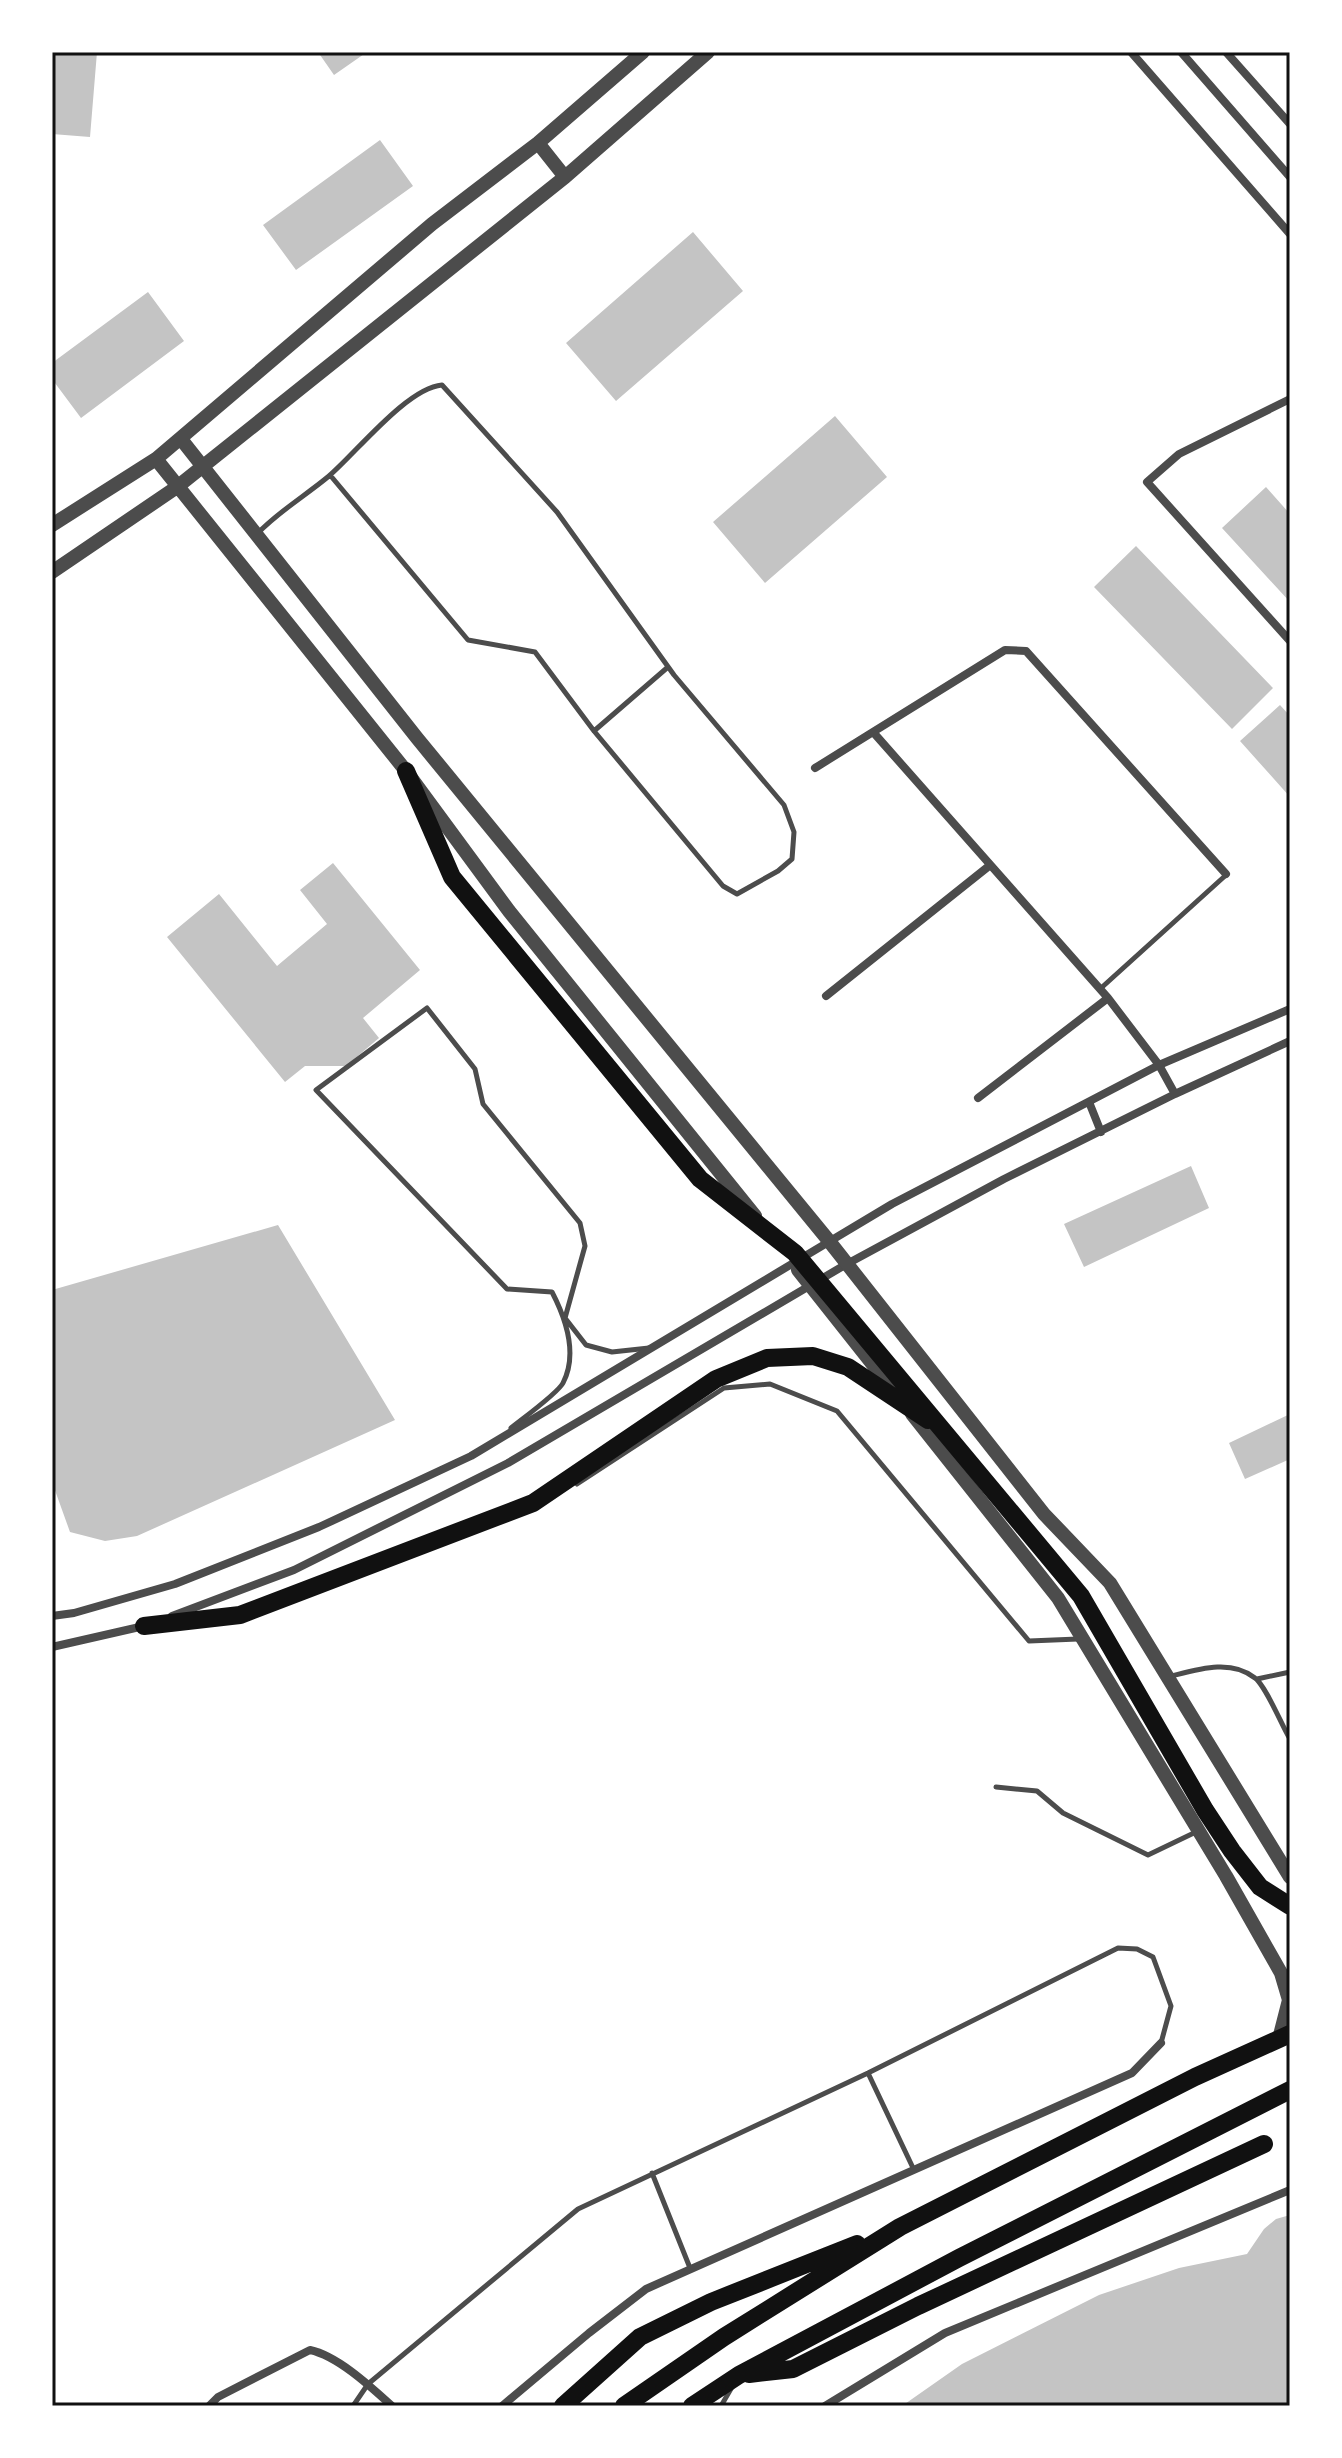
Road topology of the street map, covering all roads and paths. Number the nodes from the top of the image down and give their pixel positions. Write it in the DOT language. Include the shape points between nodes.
graph roads {
  1 [pos="643,52"];
  2 [pos="708,52"];
  3 [pos="1131,52"];
  4 [pos="1181,52"];
  5 [pos="1226,52"];
  6 [pos="1290,124"];
  7 [pos="538,143"];
  8 [pos="565,177"];
  9 [pos="1290,177"];
  10 [pos="1290,234"];
  11 [pos="1290,399"];
  12 [pos="181,439"];
  13 [pos="156,459"];
  14 [pos="202,466"];
  15 [pos="330,475"];
  16 [pos="177,487"];
  17 [pos="52,525"];
  18 [pos="257,534"];
  19 [pos="52,572"];
  20 [pos="1290,641"];
  21 [pos="668,667"];
  22 [pos="594,731"];
  23 [pos="873,732"];
  24 [pos="815,768"];
  25 [pos="406,771"];
  26 [pos="989,866"];
  27 [pos="1226,874"];
  28 [pos="1099,989"];
  29 [pos="826,996"];
  30 [pos="1108,998"];
  31 [pos="1290,1009"];
  32 [pos="1290,1041"];
  33 [pos="1159,1065"];
  34 [pos="1175,1094"];
  35 [pos="978,1098"];
  36 [pos="1089,1102"];
  37 [pos="1101,1132"];
  38 [pos="829,1241"];
  39 [pos="793,1262"];
  40 [pos="845,1265"];
  41 [pos="811,1286"];
  42 [pos="565,1318"];
  43 [pos="651,1348"];
  44 [pos="947,1433"];
  45 [pos="498,1439"];
  46 [pos="568,1490"];
  47 [pos="52,1616"];
  48 [pos="144,1626"];
  49 [pos="1083,1639"];
  50 [pos="52,1647"];
  51 [pos="1290,1672"];
  52 [pos="1167,1677"];
  53 [pos="1257,1679"];
  54 [pos="1290,1739"];
  55 [pos="996,1787"];
  56 [pos="1198,1831"];
  57 [pos="1290,1877"];
  58 [pos="1290,1906"];
  59 [pos="1284,2036"];
  60 [pos="1161,2043"];
  61 [pos="868,2073"];
  62 [pos="1290,2090"];
  63 [pos="1264,2144"];
  64 [pos="914,2170"];
  65 [pos="652,2173"];
  66 [pos="1290,2190"];
  67 [pos="900,2227"];
  68 [pos="690,2268"];
  69 [pos="739,2375"];
  70 [pos="368,2384"];
  71 [pos="209,2406"];
  72 [pos="353,2406"];
  73 [pos="392,2406"];
  74 [pos="502,2406"];
  75 [pos="563,2406"];
  76 [pos="624,2406"];
  77 [pos="692,2406"];
  78 [pos="721,2406"];
  79 [pos="825,2406"];
  1 -- 7 [label="street"];
  2 -- 8 [label="street"];
  3 -- 10 [label="street"];
  4 -- 9 [label="street"];
  5 -- 6 [label="street"];
  7 -- 8 [label="street"];
  7 -- 12 [label="street" via="432,224"];
  8 -- 14 [label="street"];
  11 -- 20 [label="street" via="1179,454 1147,482"];
  12 -- 13 [label="street"];
  12 -- 14 [label="street"];
  13 -- 16 [label="street"];
  13 -- 17 [label="street"];
  14 -- 16 [label="street"];
  14 -- 18 [label="street"];
  15 -- 18 [label="lane"];
  15 -- 21 [label="lane" via="407,404 442,385 557,512"];
  15 -- 22 [label="lane" via="468,640 535,652"];
  16 -- 19 [label="street"];
  16 -- 25 [label="street"];
  18 -- 38 [label="street"];
  21 -- 22 [label="lane"];
  21 -- 22 [label="lane" via="784,805 794,832 792,859 737,894 723,886"];
  23 -- 24 [label="street"];
  23 -- 26 [label="street"];
  23 -- 27 [label="street" via="1005,650 1026,651"];
  25 -- 39 [label="street" via="509,911"];
  25 -- 44 [label="highway" via="452,877 471,901 700,1179 795,1253"];
  26 -- 28 [label="street"];
  26 -- 29 [label="street"];
  27 -- 28 [label="lane"];
  28 -- 30 [label="street"];
  30 -- 33 [label="street"];
  30 -- 35 [label="street"];
  31 -- 33 [label="street"];
  32 -- 34 [label="street"];
  33 -- 34 [label="street"];
  33 -- 36 [label="street"];
  34 -- 37 [label="street"];
  36 -- 37 [label="street"];
  36 -- 38 [label="street"];
  37 -- 40 [label="street"];
  38 -- 39 [label="street"];
  38 -- 40 [label="street"];
  39 -- 41 [label="street"];
  39 -- 43 [label="street"];
  40 -- 41 [label="street"];
  40 -- 52 [label="street" via="1044,1514 1110,1583"];
  41 -- 48 [label="street" via="508,1463 294,1570"];
  41 -- 49 [label="street" via="1058,1598"];
  42 -- 42 [label="lane" via="552,1292 507,1289 316,1090 427,1008 475,1069 483,1104 580,1223 585,1246"];
  42 -- 43 [label="lane" via="586,1345 612,1352"];
  42 -- 45 [label="lane" via="570,1355 563,1384"];
  43 -- 45 [label="street"];
  44 -- 48 [label="highway" via="848,1367 813,1356 767,1358 716,1379 533,1503 240,1615"];
  44 -- 58 [label="highway" via="1081,1596 1232,1851 1260,1887"];
  45 -- 47 [label="street" via="319,1527 175,1584"];
  46 -- 49 [label="lane" via="724,1388 770,1384 837,1411 1029,1641"];
  48 -- 50 [label="street"];
  49 -- 56 [label="street"];
  51 -- 53 [label="lane"];
  52 -- 53 [label="lane" via="1215,1666"];
  52 -- 57 [label="street"];
  53 -- 54 [label="lane"];
  55 -- 56 [label="lane" via="1037,1791 1063,1813 1148,1855"];
  56 -- 59 [label="street" via="1281,1973 1289,2000"];
  59 -- 67 [label="highway"];
  60 -- 61 [label="lane" via="1171,2006 1153,1957 1118,1948"];
  60 -- 64 [label="street" via="1132,2073"];
  61 -- 64 [label="lane"];
  61 -- 65 [label="lane"];
  62 -- 69 [label="highway"];
  63 -- 69 [label="highway" via="793,2369"];
  64 -- 68 [label="street"];
  65 -- 68 [label="lane"];
  65 -- 70 [label="lane" via="578,2209"];
  66 -- 79 [label="street" via="945,2333"];
  67 -- 75 [label="highway" via="711,2302 640,2337"];
  67 -- 76 [label="highway"];
  68 -- 74 [label="street" via="646,2289"];
  69 -- 77 [label="highway"];
  69 -- 78 [label="lane"];
  70 -- 71 [label="street" via="310,2350"];
  70 -- 72 [label="lane"];
  70 -- 73 [label="street"];
}
